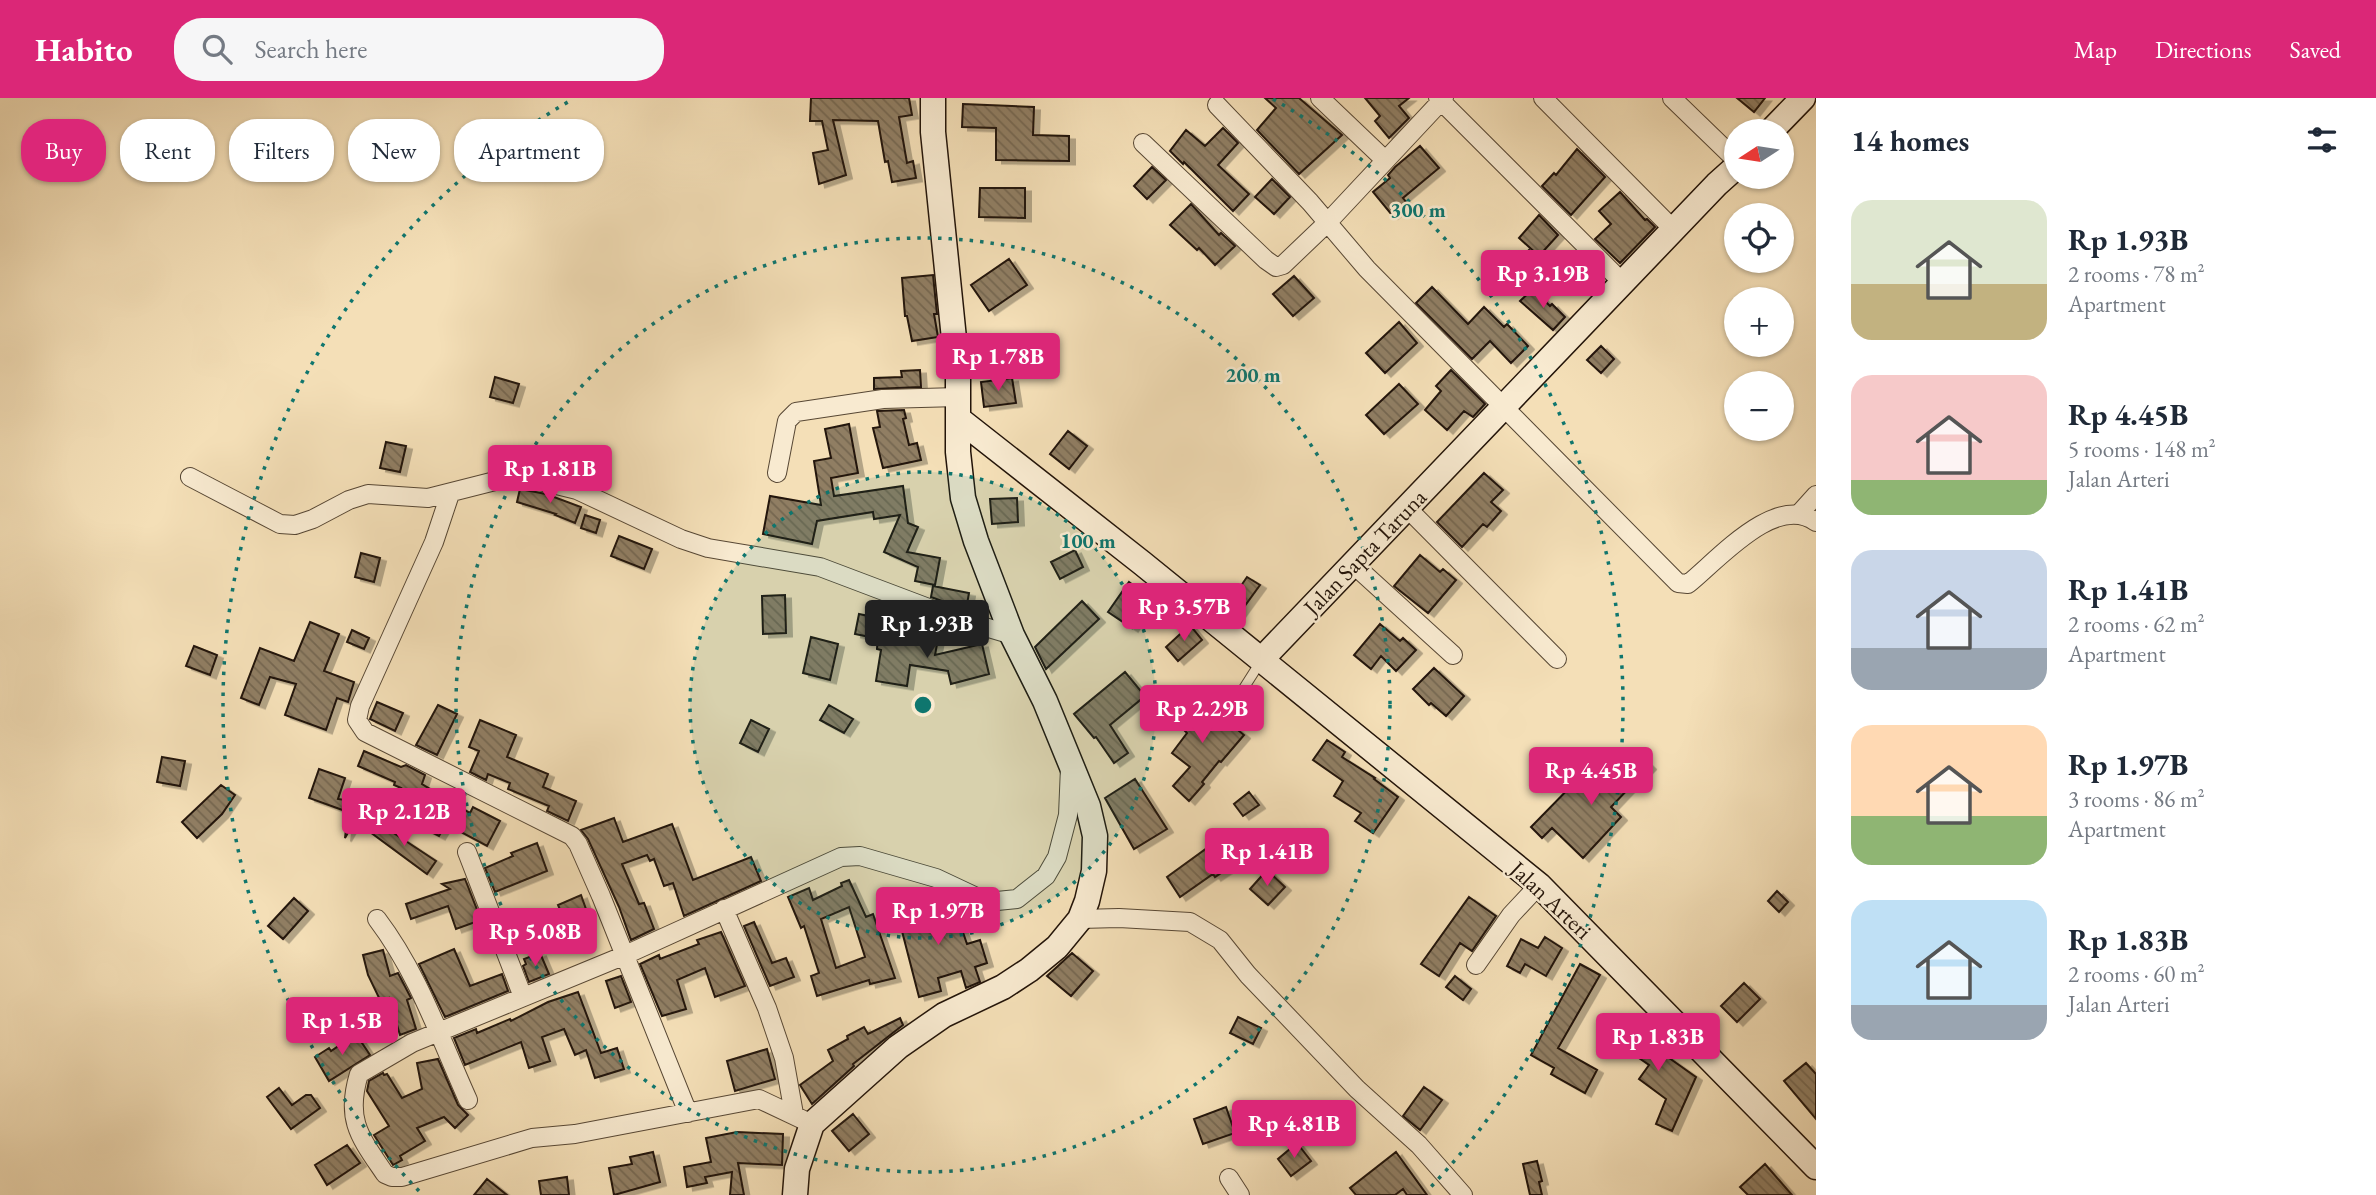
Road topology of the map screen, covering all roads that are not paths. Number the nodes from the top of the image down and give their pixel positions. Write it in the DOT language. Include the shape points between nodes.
graph roads {
  1 [pos="933,98"];
  2 [pos="1321,98"];
  3 [pos="1543,98"];
  4 [pos="1672,98"];
  5 [pos="1803,98"];
  6 [pos="1441,99"];
  7 [pos="1217,105"];
  8 [pos="1783,119"];
  9 [pos="1143,143"];
  10 [pos="1724,148"];
  11 [pos="1385,160"];
  12 [pos="1724,179"];
  13 [pos="1326,223"];
  14 [pos="1673,229"];
  15 [pos="1622,282"];
  16 [pos="1503,405"];
  17 [pos="959,409"];
  18 [pos="777,472"];
  19 [pos="190,477"];
  20 [pos="450,494"];
  21 [pos="1816,495"];
  22 [pos="1407,508"];
  23 [pos="1798,514"];
  24 [pos="1816,522"];
  25 [pos="1353,564"];
  26 [pos="1012,635"];
  27 [pos="1453,655"];
  28 [pos="1262,659"];
  29 [pos="1557,659"];
  30 [pos="1230,710"];
  31 [pos="1070,763"];
  32 [pos="467,852"];
  33 [pos="1539,885"];
  34 [pos="724,909"];
  35 [pos="377,919"];
  36 [pos="1080,919"];
  37 [pos="623,956"];
  38 [pos="1476,965"];
  39 [pos="523,997"];
  40 [pos="438,1034"];
  41 [pos="468,1100"];
  42 [pos="688,1113"];
  43 [pos="803,1119"];
  44 [pos="1816,1167"];
  45 [pos="1229,1178"];
  46 [pos="795,1195"];
  47 [pos="1240,1195"];
  48 [pos="1463,1195"];
  1 -- 17 [label="street"];
  2 -- 11 [label="street"];
  3 -- 14 [label="street"];
  4 -- 10 [label="street"];
  5 -- 8 [label="street"];
  6 -- 11 [label="street"];
  6 -- 15 [label="street"];
  7 -- 13 [label="street"];
  9 -- 13 [label="street" via="1276,267"];
  11 -- 13 [label="street"];
  12 -- 14 [label="street, Jalan Sapta Taruna"];
  13 -- 16 [label="street"];
  14 -- 15 [label="street, Jalan Sapta Taruna"];
  15 -- 16 [label="street, Jalan Sapta Taruna"];
  16 -- 22 [label="street, Jalan Sapta Taruna"];
  16 -- 23 [label="street" via="1678,583 1688,584 1762,523"];
  17 -- 18 [label="street" via="883,399 796,412 787,421"];
  17 -- 26 [label="street" via="963,498"];
  17 -- 28 [label="street"];
  19 -- 20 [label="street" via="280,524 295,525 369,494 419,499"];
  20 -- 26 [label="street" via="499,480 524,477 547,481 708,548 820,567"];
  20 -- 37 [label="street" via="356,720 365,732 572,836"];
  21 -- 23 [label="street"];
  22 -- 25 [label="street, Jalan Sapta Taruna"];
  22 -- 29 [label="street"];
  23 -- 24 [label="street"];
  25 -- 27 [label="street"];
  25 -- 28 [label="street, Jalan Sapta Taruna"];
  26 -- 31 [label="street"];
  28 -- 30 [label="lane"];
  28 -- 33 [label="street, Jalan Arteri"];
  31 -- 34 [label="street" via="1068,816 1057,857 1046,876 1017,899 987,902 936,878 848,856"];
  31 -- 36 [label="street" via="1095,836 1094,871"];
  32 -- 39 [label="street"];
  33 -- 38 [label="street"];
  33 -- 44 [label="street, Jalan Arteri"];
  34 -- 37 [label="street"];
  34 -- 43 [label="street" via="767,1008"];
  35 -- 40 [label="street" via="417,982"];
  36 -- 43 [label="street" via="1057,947 1029,970 944,1015"];
  36 -- 48 [label="street" via="1191,922 1220,940 1248,975"];
  37 -- 39 [label="street"];
  37 -- 42 [label="street"];
  39 -- 40 [label="street"];
  40 -- 41 [label="street"];
  40 -- 42 [label="street" via="412,1043 359,1074 354,1090 357,1134 385,1174 392,1177 532,1138"];
  42 -- 43 [label="street" via="759,1099"];
  43 -- 46 [label="street"];
  45 -- 47 [label="street"];
}
